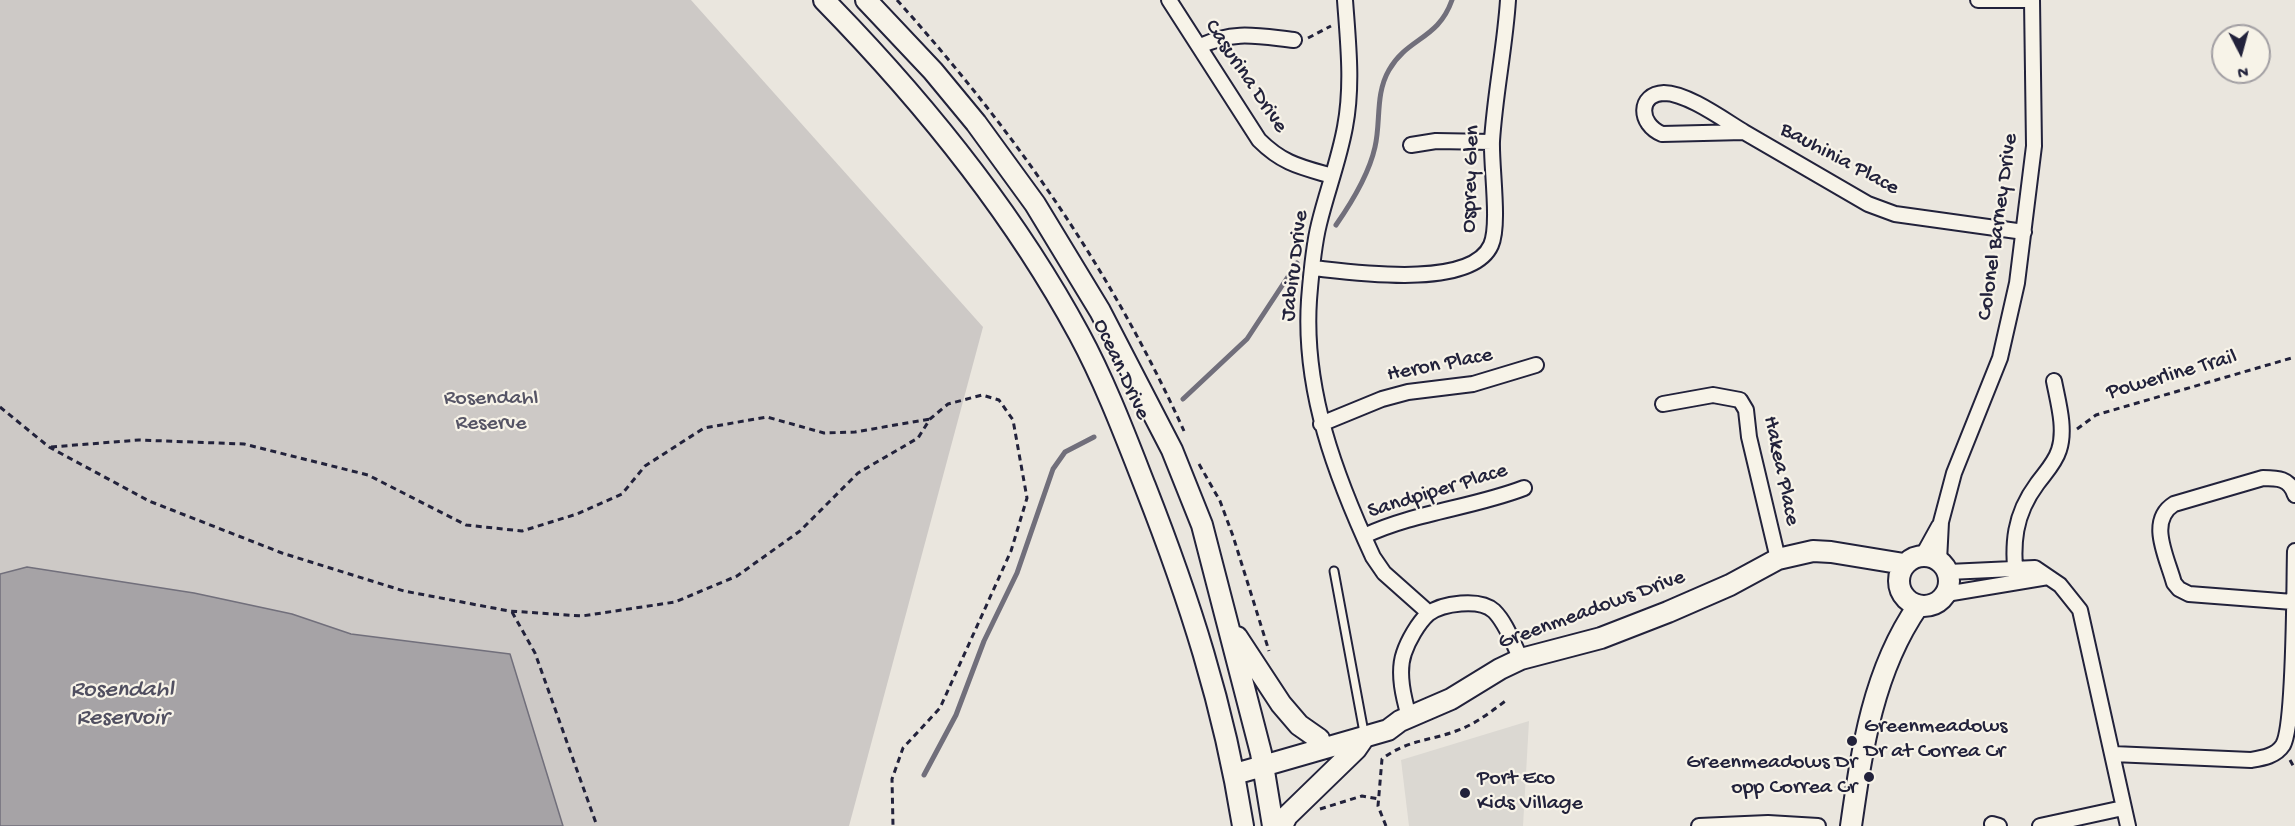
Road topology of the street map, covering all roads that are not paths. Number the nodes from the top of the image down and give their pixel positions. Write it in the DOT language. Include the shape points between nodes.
graph roads {
  1 [pos="824,0"];
  2 [pos="866,0"];
  3 [pos="1168,0"];
  4 [pos="1345,0"];
  5 [pos="1508,0"];
  6 [pos="1978,0"];
  7 [pos="2032,0"];
  8 [pos="1294,39"];
  9 [pos="1200,46"];
  10 [pos="1744,132"];
  11 [pos="1492,142"];
  12 [pos="1411,145"];
  13 [pos="1332,176"];
  14 [pos="2024,232"];
  15 [pos="1312,268"];
  16 [pos="1536,365"];
  17 [pos="2054,381"];
  18 [pos="1663,404"];
  19 [pos="1320,424"];
  20 [pos="1524,488"];
  21 [pos="2295,495"];
  22 [pos="1364,536"];
  23 [pos="2295,551"];
  24 [pos="1778,559"];
  25 [pos="1937,563"];
  26 [pos="1334,571"];
  27 [pos="1901,572"];
  28 [pos="2016,574"];
  29 [pos="1946,594"];
  30 [pos="2294,602"];
  31 [pos="1913,603"];
  32 [pos="1429,614"];
  33 [pos="1228,625"];
  34 [pos="1521,659"];
  35 [pos="1405,719"];
  36 [pos="1364,732"];
  37 [pos="1318,739"];
  38 [pos="2114,754"];
  39 [pos="1262,760"];
  40 [pos="1233,767"];
  41 [pos="2123,808"];
  42 [pos="1243,826"];
  43 [pos="1273,826"];
  44 [pos="1282,826"];
  45 [pos="1699,826"];
  46 [pos="1818,826"];
  47 [pos="1851,826"];
  48 [pos="2040,826"];
  49 [pos="2128,826"];
  1 -- 40 [label="main road, Ocean Drive" via="875,52 940,129 1020,240 1079,334 1123,431 1177,568 1207,659"];
  2 -- 33 [label="main road, Ocean Drive" via="976,123 1076,268 1172,450 1202,525"];
  3 -- 9 [label="street, Casurina Drive"];
  4 -- 13 [label="street, Jabiru Drive" via="1348,103"];
  5 -- 11 [label="street, Osprey Glen"];
  6 -- 7 [label="street"];
  7 -- 14 [label="street, Colonel Barney Drive" via="2034,146"];
  8 -- 9 [label="street" via="1235,34"];
  9 -- 13 [label="street, Casurina Drive" via="1258,140 1290,164"];
  10 -- 10 [label="street, Bauhinia Place" via="1662,134 1651,130 1644,110 1650,99 1662,93 1675,95"];
  10 -- 14 [label="street, Bauhinia Place" via="1868,204 1895,214"];
  11 -- 12 [label="street" via="1436,141"];
  11 -- 15 [label="street, Osprey Glen" via="1493,236 1484,255 1460,267 1424,275 1388,276"];
  13 -- 15 [label="street, Jabiru Drive"];
  14 -- 25 [label="street, Colonel Barney Drive" via="2000,358 1954,472 1941,522"];
  15 -- 19 [label="street, Jabiru Drive" via="1310,354"];
  16 -- 19 [label="street, Heron Place" via="1473,384 1408,392"];
  17 -- 28 [label="street" via="2060,448 2055,462 2027,498 2015,525"];
  18 -- 24 [label="street, Hakea Place" via="1713,394 1740,400 1749,422 1749,438"];
  19 -- 22 [label="street, Jabiru Drive"];
  20 -- 22 [label="street, Sandpiper Place" via="1494,500 1389,524"];
  21 -- 30 [label="street" via="2286,481 2263,478 2174,504 2164,510 2159,527 2179,589 2199,596"];
  22 -- 32 [label="street, Jabiru Drive" via="1384,573"];
  23 -- 30 [label="street"];
  24 -- 27 [label="main road, Greenmeadows Drive" via="1813,551 1856,554"];
  24 -- 34 [label="main road, Greenmeadows Drive" via="1730,585 1657,616 1593,640"];
  25 -- 27 [label="main road" via="1913,558"];
  25 -- 28 [label="street"];
  25 -- 29 [label="main road" via="1949,581"];
  26 -- 36 [label="lane"];
  27 -- 31 [label="main road" via="1900,591"];
  28 -- 29 [label="street"];
  28 -- 38 [label="street" via="2035,568 2070,595 2080,610"];
  29 -- 31 [label="main road" via="1934,604"];
  30 -- 38 [label="street" via="2291,714 2284,744 2278,751 2251,760"];
  31 -- 47 [label="main road" via="1867,726"];
  32 -- 34 [label="street" via="1462,603 1484,605 1501,620"];
  32 -- 35 [label="street" via="1411,637 1403,656"];
  33 -- 37 [label="main road" via="1281,705"];
  33 -- 39 [label="main road, Ocean Drive"];
  34 -- 35 [label="main road, Greenmeadows Drive" via="1451,699"];
  35 -- 36 [label="main road, Greenmeadows Drive" via="1388,730"];
  36 -- 37 [label="main road, Greenmeadows Drive"];
  36 -- 39 [label="main road, Greenmeadows Drive"];
  36 -- 44 [label="main road" via="1356,749 1287,816"];
  37 -- 39 [label="main road, Greenmeadows Drive"];
  38 -- 41 [label="street"];
  39 -- 40 [label="main road, Greenmeadows Drive"];
  39 -- 43 [label="main road, Ocean Drive"];
  40 -- 42 [label="main road, Ocean Drive"];
  41 -- 48 [label="street"];
  41 -- 49 [label="street"];
  45 -- 46 [label="street"];
}
